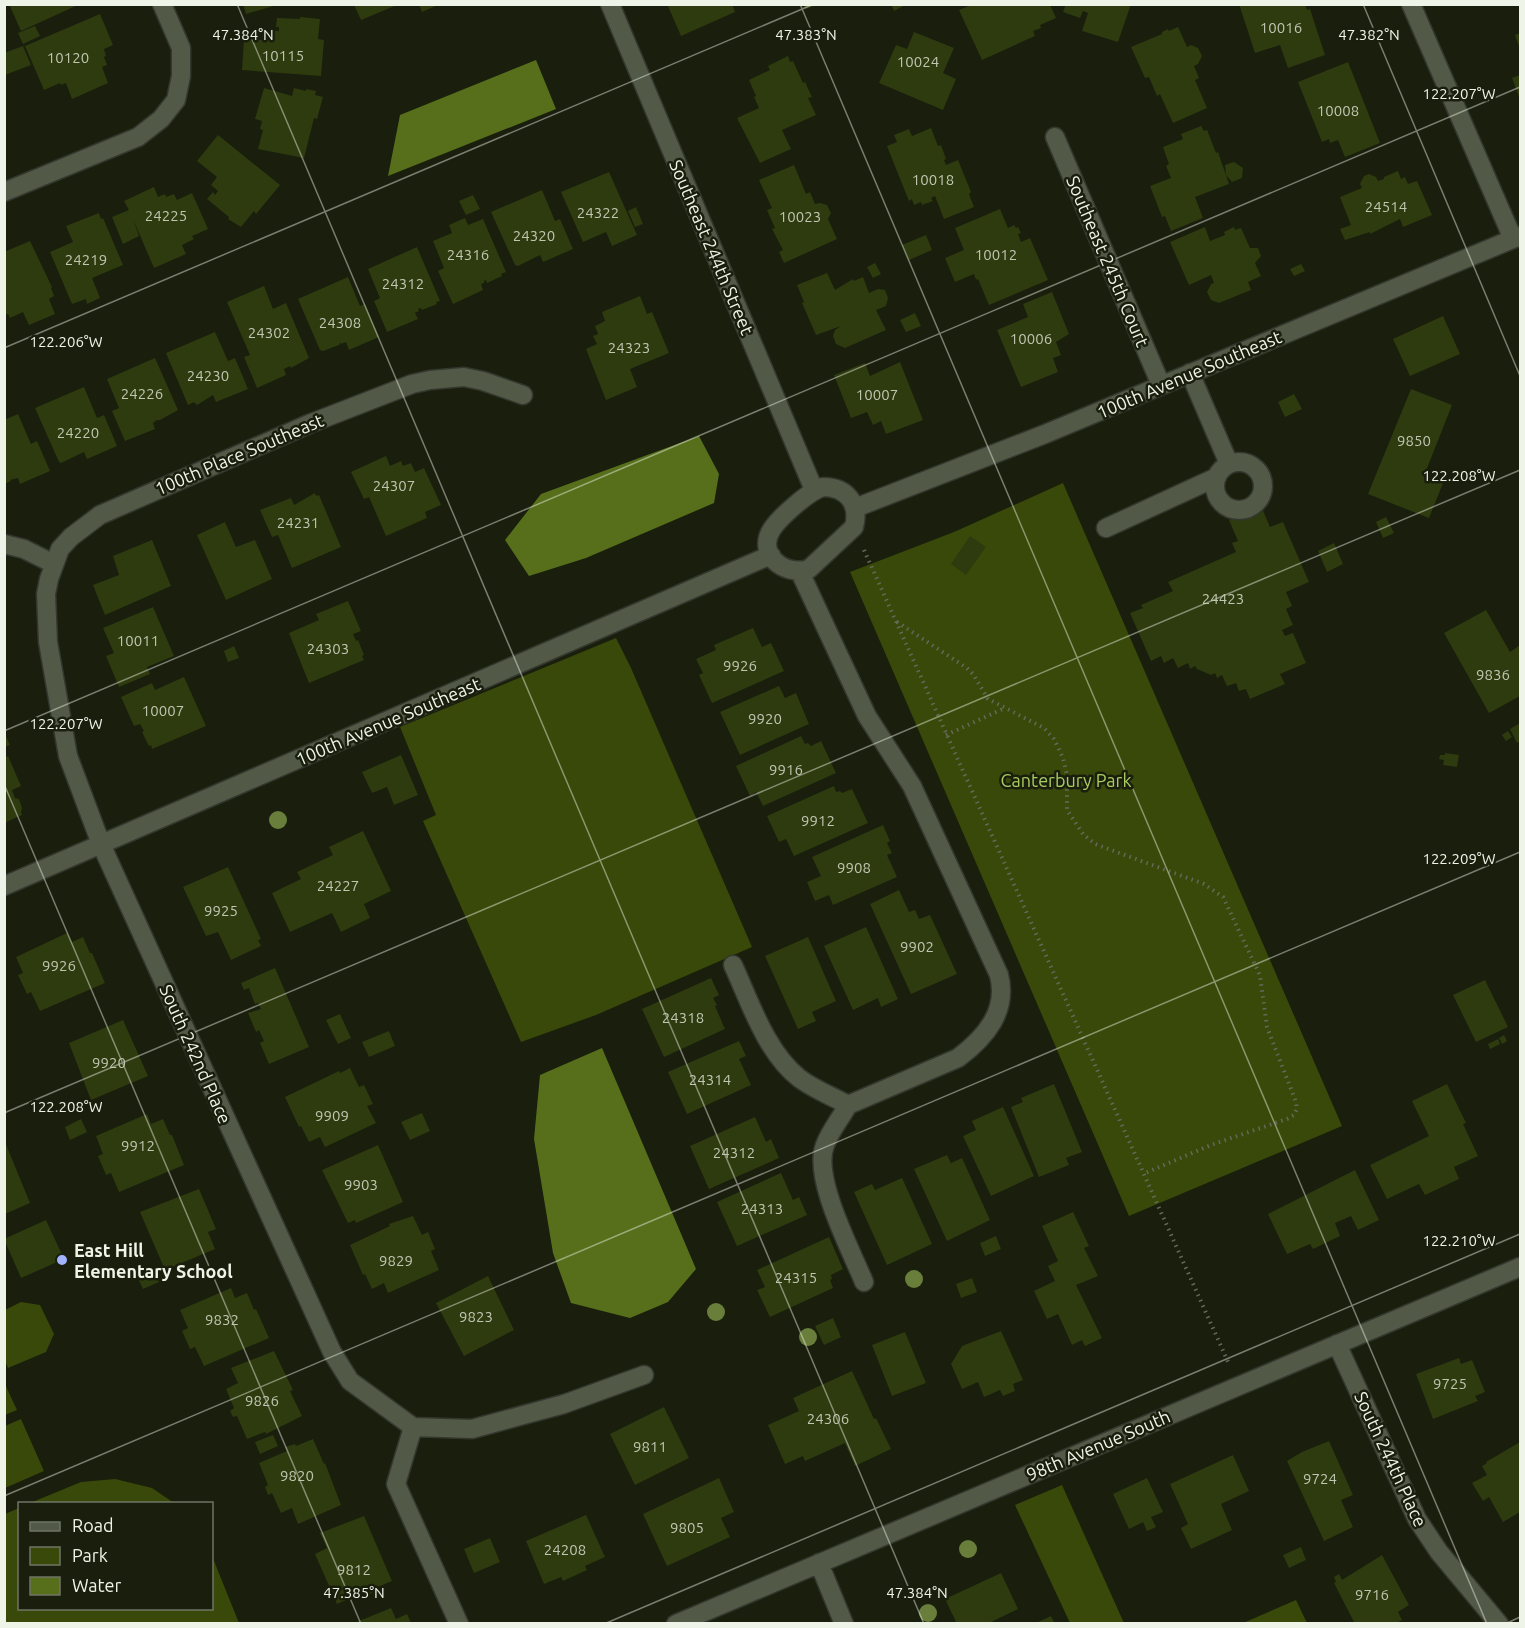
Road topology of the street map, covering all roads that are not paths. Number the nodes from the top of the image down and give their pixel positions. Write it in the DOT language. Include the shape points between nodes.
graph roads {
  1 [pos="162,4"];
  2 [pos="610,4"];
  3 [pos="1411,4"];
  4 [pos="1055,137"];
  5 [pos="4,192"];
  6 [pos="1517,237"];
  7 [pos="1190,373"];
  8 [pos="1161,385"];
  9 [pos="523,395"];
  10 [pos="814,490"];
  11 [pos="855,508"];
  12 [pos="1106,528"];
  13 [pos="4,544"];
  14 [pos="771,555"];
  15 [pos="54,564"];
  16 [pos="800,572"];
  17 [pos="48,642"];
  18 [pos="101,844"];
  19 [pos="4,886"];
  20 [pos="733,965"];
  21 [pos="848,1105"];
  22 [pos="1521,1267"];
  23 [pos="864,1282"];
  24 [pos="1337,1344"];
  25 [pos="644,1375"];
  26 [pos="412,1427"];
  27 [pos="819,1563"];
  28 [pos="459,1623"];
  29 [pos="676,1623"];
  30 [pos="844,1623"];
  31 [pos="1499,1623"];
  1 -- 5 [label="street" via="181,48 182,76 176,100 161,119 138,137"];
  2 -- 10 [label="street, Southeast 244th Street"];
  3 -- 6 [label="street"];
  4 -- 8 [label="street, Southeast 245th Court"];
  6 -- 7 [label="street, 100th Avenue Southeast"];
  7 -- 8 [label="street, 100th Avenue Southeast"];
  7 -- 12 [label="street" via="1223,470"];
  8 -- 11 [label="street, 100th Avenue Southeast"];
  9 -- 15 [label="street, 100th Place Southeast" via="464,377 430,380 397,390 117,506 71,537"];
  10 -- 11 [label="street" via="839,489"];
  10 -- 14 [label="street" via="771,530"];
  11 -- 16 [label="street" via="854,527 817,563"];
  13 -- 15 [label="street"];
  14 -- 16 [label="street" via="783,568"];
  14 -- 18 [label="street, 100th Avenue Southeast"];
  15 -- 17 [label="street, 100th Place Southeast" via="46,594"];
  16 -- 21 [label="street" via="867,716 912,786 1003,990 998,1011 973,1047 958,1058"];
  17 -- 18 [label="street, South 242nd Place" via="68,756"];
  18 -- 19 [label="street, 100th Avenue Southeast"];
  18 -- 26 [label="street, South 242nd Place" via="332,1352 350,1381"];
  20 -- 21 [label="street" via="782,1062 800,1078"];
  21 -- 23 [label="street" via="824,1147 823,1173"];
  22 -- 24 [label="street, 98th Avenue South"];
  24 -- 27 [label="street, 98th Avenue South"];
  24 -- 31 [label="street, South 244th Place" via="1417,1519 1439,1552"];
  25 -- 26 [label="street" via="564,1404 472,1429"];
  26 -- 28 [label="street" via="396,1484"];
  27 -- 29 [label="street, 98th Avenue South"];
  27 -- 30 [label="street"];
}
